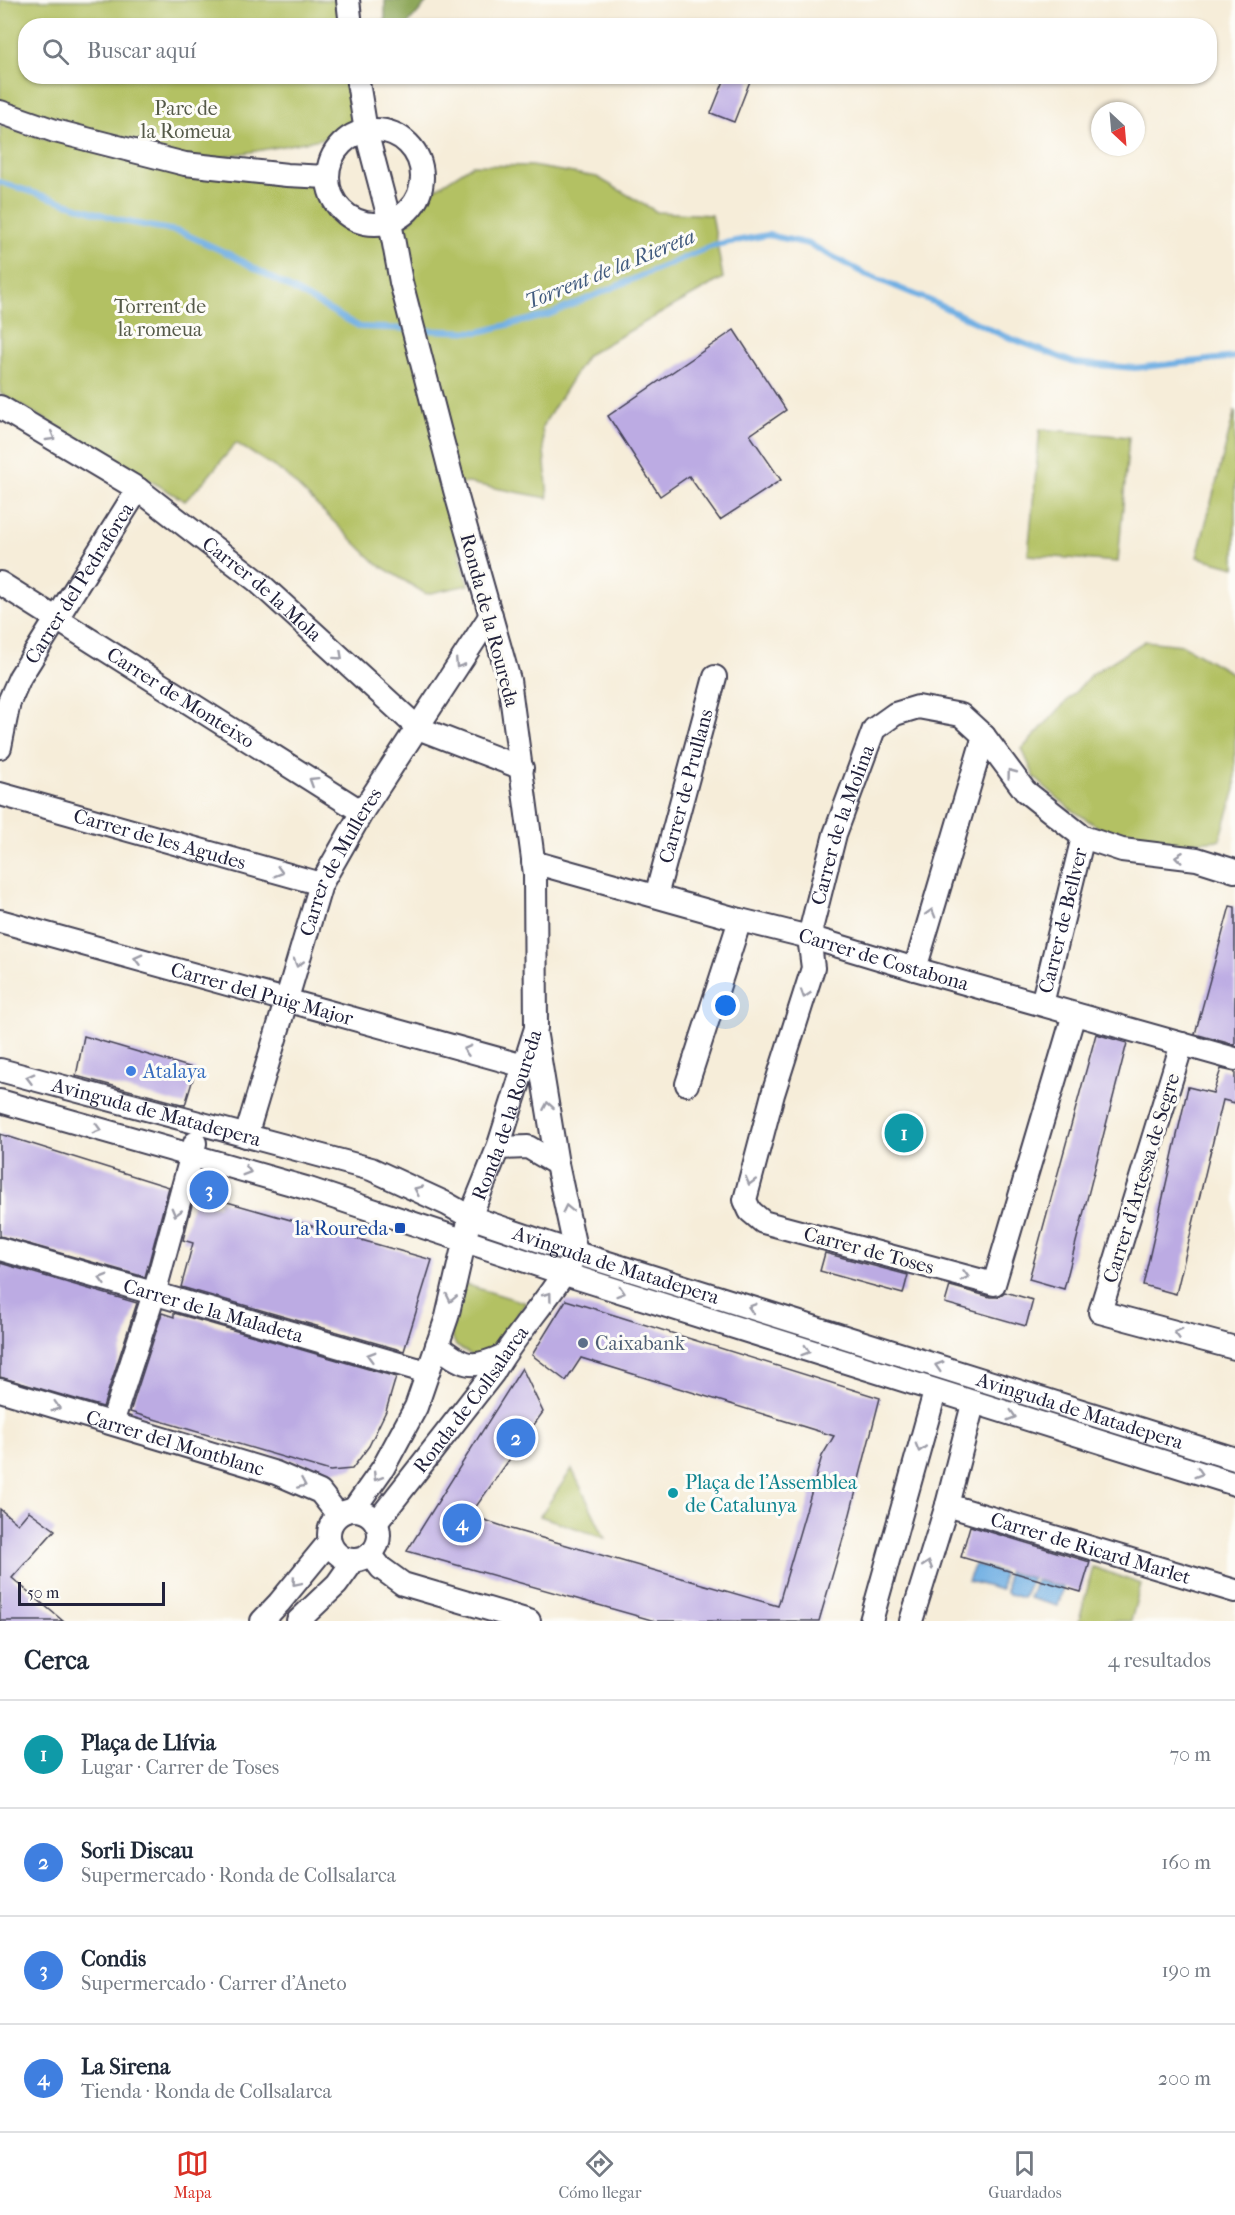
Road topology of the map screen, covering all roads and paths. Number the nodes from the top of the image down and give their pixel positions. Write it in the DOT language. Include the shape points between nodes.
graph roads {
  1 [pos="348,0"];
  2 [pos="350,18"];
  3 [pos="358,84"];
  4 [pos="0,112"];
  5 [pos="366,131"];
  6 [pos="327,177"];
  7 [pos="390,222"];
  8 [pos="0,407"];
  9 [pos="138,489"];
  10 [pos="0,583"];
  11 [pos="491,615"];
  12 [pos="56,619"];
  13 [pos="715,677"];
  14 [pos="8,683"];
  15 [pos="418,728"];
  16 [pos="984,736"];
  17 [pos="0,747"];
  18 [pos="522,768"];
  19 [pos="0,794"];
  20 [pos="362,813"];
  21 [pos="1083,837"];
  22 [pos="533,862"];
  23 [pos="1235,871"];
  24 [pos="321,884"];
  25 [pos="656,896"];
  26 [pos="740,920"];
  27 [pos="0,921"];
  28 [pos="808,937"];
  29 [pos="915,969"];
  30 [pos="287,1000"];
  31 [pos="1042,1004"];
  32 [pos="1074,1014"];
  33 [pos="536,1028"];
  34 [pos="1182,1044"];
  35 [pos="1235,1059"];
  36 [pos="524,1066"];
  37 [pos="0,1070"];
  38 [pos="687,1084"];
  39 [pos="0,1101"];
  40 [pos="201,1124"];
  41 [pos="246,1136"];
  42 [pos="498,1148"];
  43 [pos="191,1155"];
  44 [pos="557,1164"];
  45 [pos="470,1217"];
  46 [pos="464,1240"];
  47 [pos="0,1249"];
  48 [pos="576,1253"];
  49 [pos="565,1274"];
  50 [pos="154,1294"];
  51 [pos="437,1345"];
  52 [pos="1235,1348"];
  53 [pos="502,1356"];
  54 [pos="428,1372"];
  55 [pos="0,1390"];
  56 [pos="935,1392"];
  57 [pos="974,1404"];
  58 [pos="112,1424"];
  59 [pos="1235,1459"];
  60 [pos="1235,1484"];
  61 [pos="947,1505"];
  62 [pos="346,1512"];
  63 [pos="376,1523"];
  64 [pos="329,1542"];
  65 [pos="362,1557"];
  66 [pos="1235,1591"];
  67 [pos="262,1621"];
  68 [pos="298,1621"];
  69 [pos="529,1621"];
  70 [pos="871,1621"];
  71 [pos="911,1621"];
  1 -- 2 [label="street"];
  3 -- 5 [label="street, Ronda de la Roureda"];
  4 -- 6 [label="street" via="55,131 185,164"];
  5 -- 6 [label="street" via="358,132 339,146 331,158"];
  5 -- 7 [label="street, Ronda de la Roureda"];
  5 -- 7 [label="street" via="384,130 400,136 418,154 422,166 421,192 402,217"];
  6 -- 7 [label="street" via="330,192 346,215 369,224"];
  7 -- 11 [label="street, Ronda de la Roureda" via="401,282"];
  8 -- 9 [label="street, Carrer de la Mola, one-way"];
  9 -- 12 [label="street, Carrer del Pedraforca"];
  9 -- 15 [label="street, Carrer de la Mola, one-way" via="256,580"];
  10 -- 12 [label="street, Carrer de Monteixo"];
  11 -- 15 [label="street, Carrer de Mulleres, one-way"];
  11 -- 18 [label="street, Ronda de la Roureda" via="509,680"];
  12 -- 14 [label="street, Carrer del Pedraforca"];
  20 -- 12 [label="street, Carrer de Monteixo, one-way"];
  13 -- 25 [label="street, Carrer de Prullans"];
  14 -- 17 [label="street, Carrer del Pedraforca" via="9,702"];
  15 -- 18 [label="street, Carrer de la Mola"];
  15 -- 20 [label="street, Carrer de Mulleres"];
  21 -- 16 [label="street, Carrer de la Molina, one-way" via="1025,791"];
  16 -- 28 [label="street, Carrer de la Molina" via="961,715 918,707 895,714 874,729 835,834"];
  29 -- 16 [label="street, one-way"];
  18 -- 22 [label="street, Ronda de la Roureda"];
  19 -- 24 [label="street, Carrer de les Agudes, one-way"];
  20 -- 24 [label="street, Carrer de Mulleres"];
  23 -- 21 [label="street, Carrer de la Molina, one-way" via="1197,859 1122,850"];
  21 -- 31 [label="street, Carrer de Bellver"];
  22 -- 25 [label="street, Carrer de Costabona"];
  22 -- 33 [label="street, Ronda de la Roureda"];
  24 -- 30 [label="street, Carrer de Mulleres, one-way"];
  25 -- 26 [label="street, Carrer de Costabona"];
  26 -- 28 [label="street, Carrer de Costabona"];
  26 -- 38 [label="street"];
  30 -- 27 [label="street, Carrer del Puig Major, one-way"];
  28 -- 29 [label="street, Carrer de Costabona"];
  28 -- 32 [label="street, Carrer de Toses, one-way" via="813,968 745,1200 750,1211 763,1222 994,1284"];
  29 -- 31 [label="street, Carrer de Costabona"];
  36 -- 30 [label="street, Carrer del Puig Major, one-way"];
  30 -- 41 [label="street, Carrer de Mulleres"];
  31 -- 32 [label="street, Carrer de Costabona"];
  32 -- 34 [label="street, Carrer de Costabona"];
  33 -- 36 [label="street, Ronda de la Roureda"];
  44 -- 33 [label="street, one-way"];
  34 -- 35 [label="street, Carrer de Costabona"];
  52 -- 34 [label="street, Carrer d'Artessa de Segre, one-way" via="1100,1312"];
  36 -- 42 [label="street, Ronda de la Roureda"];
  40 -- 37 [label="street, Avinguda de Matadepera, one-way"];
  39 -- 43 [label="street, Avinguda de Matadepera, one-way"];
  40 -- 41 [label="street, Avinguda de Matadepera"];
  40 -- 43 [label="street"];
  45 -- 41 [label="street, Avinguda de Matadepera, one-way" via="371,1169"];
  42 -- 44 [label="street" via="528,1147"];
  42 -- 45 [label="street, Ronda de la Roureda"];
  43 -- 46 [label="street, Avinguda de Matadepera, one-way"];
  43 -- 50 [label="street, one-way"];
  48 -- 44 [label="street, one-way"];
  45 -- 46 [label="street, Ronda de la Roureda"];
  45 -- 48 [label="street, Avinguda de Matadepera"];
  46 -- 49 [label="street, Avinguda de Matadepera"];
  46 -- 51 [label="street, Ronda de Collsalarca, one-way"];
  50 -- 47 [label="street, Carrer de la Maladeta, one-way"];
  48 -- 49 [label="street, Ronda de Collsalarca"];
  59 -- 48 [label="street, Avinguda de Matadepera, one-way"];
  53 -- 49 [label="street, Ronda de Collsalarca, one-way"];
  49 -- 56 [label="street, Avinguda de Matadepera, one-way"];
  54 -- 50 [label="street, Carrer de la Maladeta, one-way"];
  50 -- 58 [label="street"];
  51 -- 53 [label="street" via="457,1361 468,1364 484,1364"];
  51 -- 54 [label="street, Ronda de Collsalarca"];
  53 -- 63 [label="street, Ronda de Collsalarca" via="493,1373"];
  54 -- 62 [label="street, Ronda de Collsalarca, one-way" via="416,1407 370,1489"];
  55 -- 58 [label="street, Carrer del Montblanc, one-way"];
  56 -- 57 [label="street, Avinguda de Matadepera"];
  56 -- 70 [label="street, one-way"];
  57 -- 60 [label="street, Avinguda de Matadepera, one-way"];
  57 -- 61 [label="street"];
  58 -- 62 [label="street, Carrer del Montblanc, one-way" via="276,1473 320,1492"];
  61 -- 66 [label="street, Carrer de Ricard Marlet"];
  71 -- 61 [label="street, one-way"];
  62 -- 63 [label="street" via="367,1514"];
  62 -- 64 [label="street" via="330,1527"];
  63 -- 65 [label="street" via="375,1548"];
  64 -- 65 [label="street" via="339,1555"];
  64 -- 67 [label="street, one-way"];
  65 -- 68 [label="street"];
  65 -- 69 [label="street" via="404,1584"];
}
